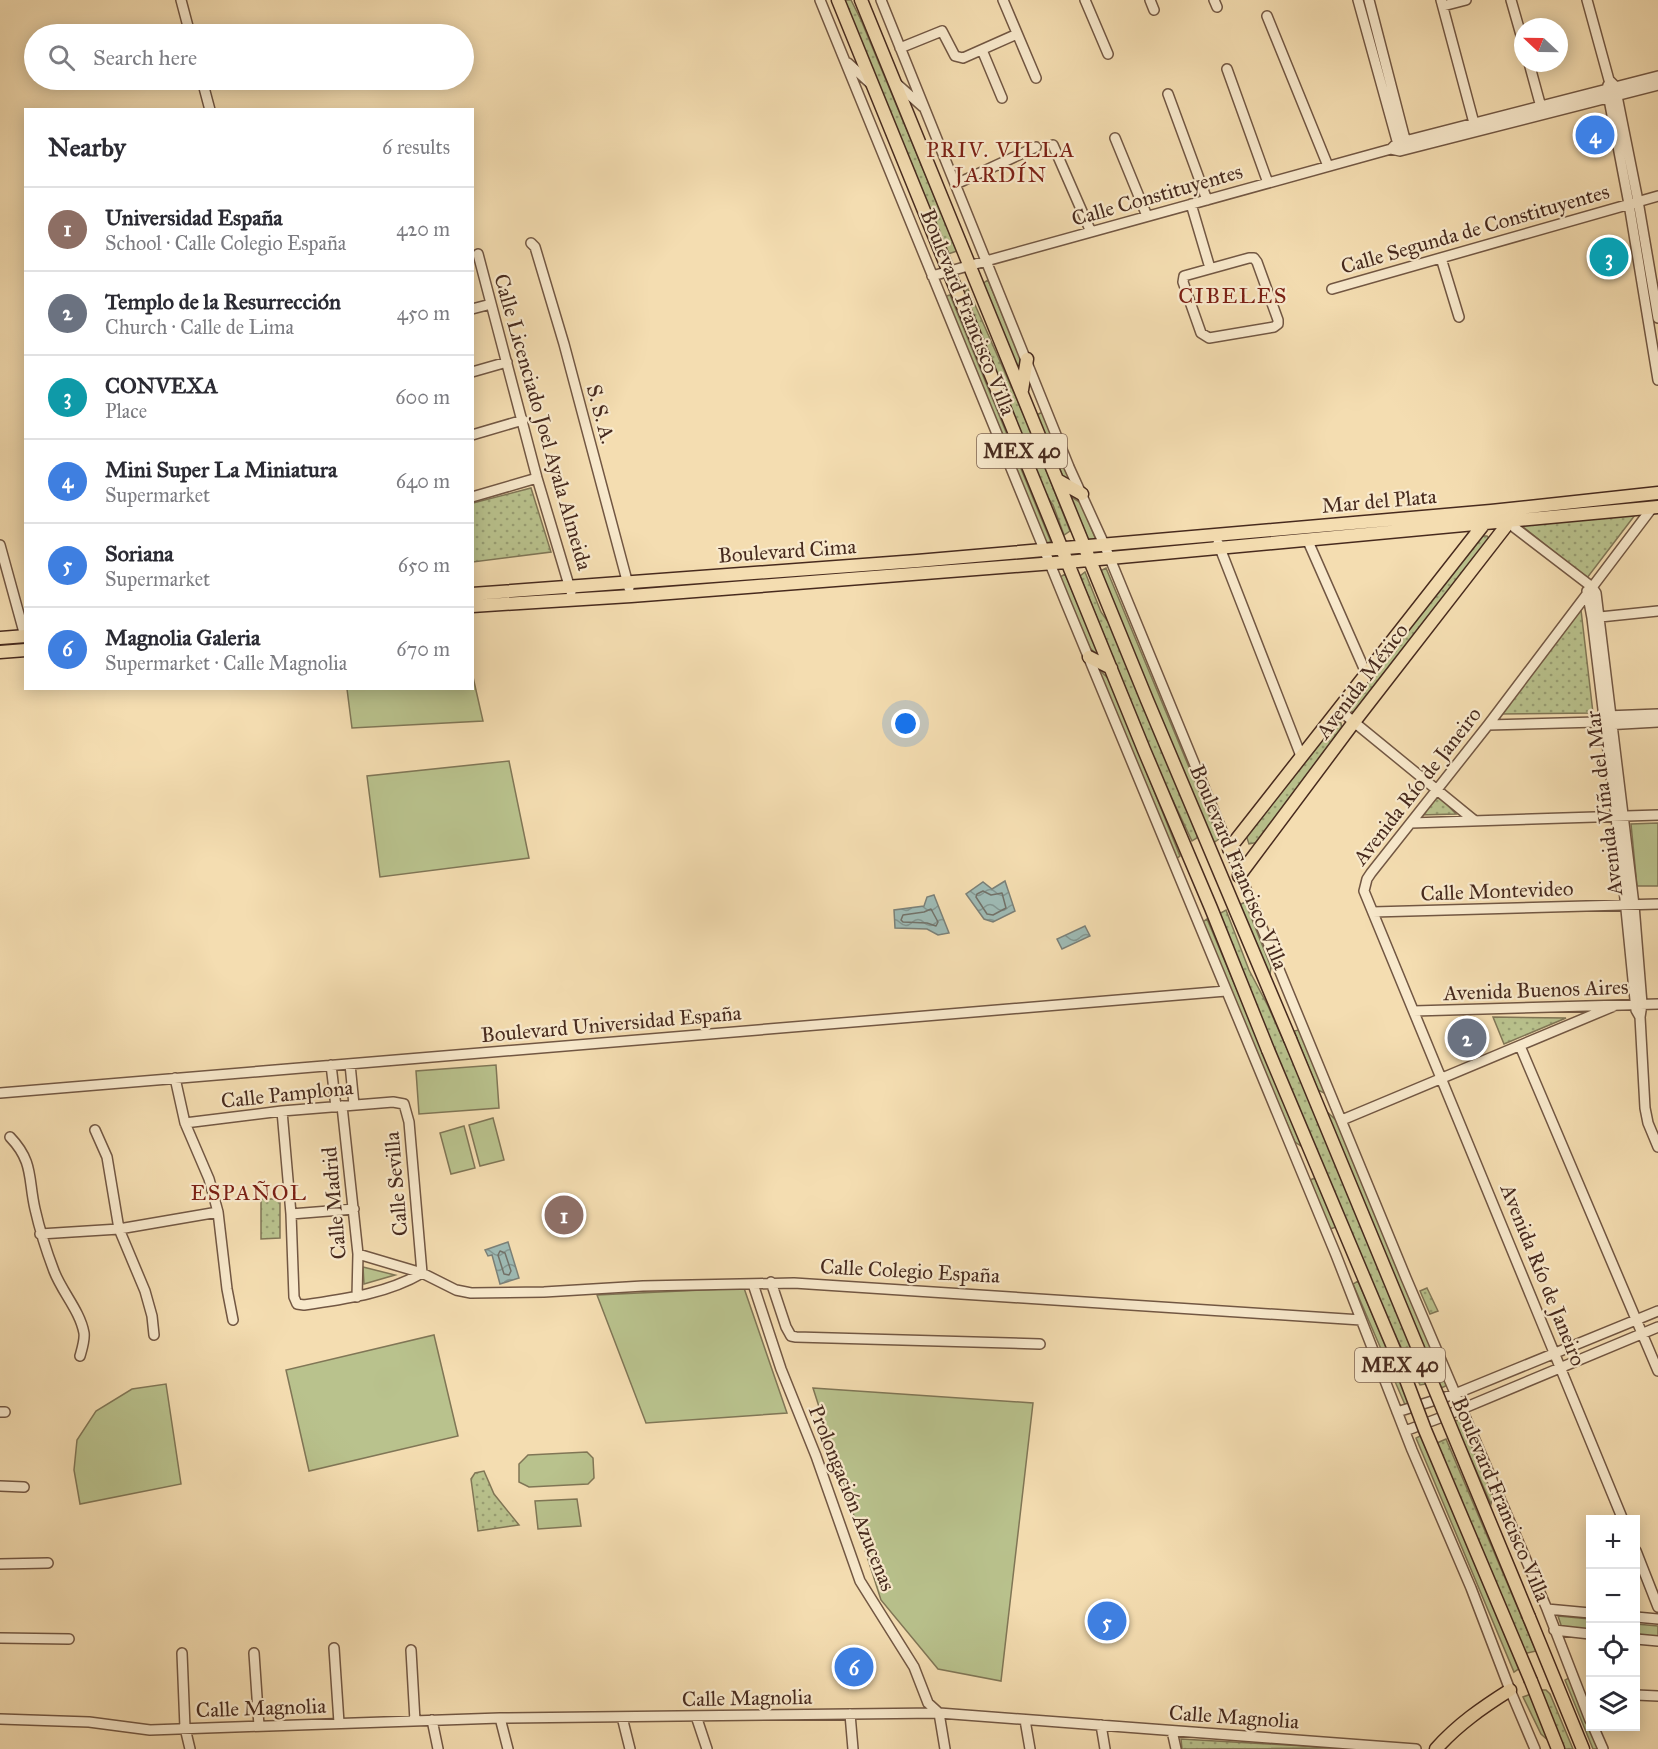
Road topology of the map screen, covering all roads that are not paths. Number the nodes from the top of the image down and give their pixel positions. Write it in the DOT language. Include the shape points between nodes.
graph roads {
  1 [pos="181,0"];
  2 [pos="820,0"];
  3 [pos="838,0"];
  4 [pos="861,0"];
  5 [pos="881,0"];
  6 [pos="1003,0"];
  7 [pos="1085,0"];
  8 [pos="1150,0"];
  9 [pos="1358,0"];
  10 [pos="1369,0"];
  11 [pos="1466,0"];
  12 [pos="1511,0"];
  13 [pos="1587,0"];
  14 [pos="1442,3"];
  15 [pos="1154,10"];
  16 [pos="1267,16"];
  17 [pos="1516,18"];
  18 [pos="187,24"];
  19 [pos="1017,34"];
  20 [pos="900,48"];
  21 [pos="982,50"];
  22 [pos="1108,54"];
  23 [pos="846,62"];
  24 [pos="1227,69"];
  25 [pos="1531,72"];
  26 [pos="1658,76"];
  27 [pos="1036,78"];
  28 [pos="896,84"];
  29 [pos="1658,85"];
  30 [pos="874,87"];
  31 [pos="205,90"];
  32 [pos="1611,90"];
  33 [pos="1168,94"];
  34 [pos="1002,98"];
  35 [pos="1541,107"];
  36 [pos="209,108"];
  37 [pos="925,108"];
  38 [pos="1474,123"];
  39 [pos="1114,138"];
  40 [pos="1053,145"];
  41 [pos="1400,146"];
  42 [pos="1036,147"];
  43 [pos="1328,166"];
  44 [pos="1268,183"];
  45 [pos="956,184"];
  46 [pos="1658,196"];
  47 [pos="1208,200"];
  48 [pos="1634,202"];
  49 [pos="1191,204"];
  50 [pos="1147,216"];
  51 [pos="1091,232"];
  52 [pos="531,243"];
  53 [pos="478,254"];
  54 [pos="1441,258"];
  55 [pos="987,261"];
  56 [pos="970,265"];
  57 [pos="1210,268"];
  58 [pos="949,272"];
  59 [pos="932,276"];
  60 [pos="1332,289"];
  61 [pos="491,304"];
  62 [pos="474,308"];
  63 [pos="1459,317"];
  64 [pos="1658,318"];
  65 [pos="1027,359"];
  66 [pos="507,362"];
  67 [pos="474,371"];
  68 [pos="1657,373"];
  69 [pos="1021,391"];
  70 [pos="523,420"];
  71 [pos="474,434"];
  72 [pos="537,478"];
  73 [pos="1059,481"];
  74 [pos="1658,493"];
  75 [pos="1082,494"];
  76 [pos="474,496"];
  77 [pos="1655,508"];
  78 [pos="1491,511"];
  79 [pos="1509,514"];
  80 [pos="1485,522"];
  81 [pos="1307,539"];
  82 [pos="1217,541"];
  83 [pos="1104,544"];
  84 [pos="0,545"];
  85 [pos="1085,546"];
  86 [pos="1062,548"];
  87 [pos="1044,549"];
  88 [pos="1109,557"];
  89 [pos="1091,559"];
  90 [pos="1067,562"];
  91 [pos="1050,563"];
  92 [pos="627,582"];
  93 [pos="1588,588"];
  94 [pos="474,594"];
  95 [pos="572,594"];
  96 [pos="631,596"];
  97 [pos="474,606"];
  98 [pos="1658,611"];
  99 [pos="1600,617"];
  100 [pos="24,632"];
  101 [pos="24,636"];
  102 [pos="0,638"];
  103 [pos="24,650"];
  104 [pos="0,652"];
  105 [pos="1089,657"];
  106 [pos="1111,668"];
  107 [pos="1366,673"];
  108 [pos="1338,709"];
  109 [pos="1658,714"];
  110 [pos="1606,721"];
  111 [pos="1354,722"];
  112 [pos="1658,722"];
  113 [pos="1488,725"];
  114 [pos="1301,756"];
  115 [pos="1437,789"];
  116 [pos="1658,815"];
  117 [pos="1620,816"];
  118 [pos="1475,821"];
  119 [pos="1411,823"];
  120 [pos="1229,849"];
  121 [pos="1239,876"];
  122 [pos="1658,904"];
  123 [pos="1630,905"];
  124 [pos="1373,912"];
  125 [pos="1226,991"];
  126 [pos="1639,1004"];
  127 [pos="1658,1004"];
  128 [pos="1614,1006"];
  129 [pos="1414,1011"];
  130 [pos="1520,1046"];
  131 [pos="350,1064"];
  132 [pos="331,1065"];
  133 [pos="175,1078"];
  134 [pos="1443,1079"];
  135 [pos="0,1093"];
  136 [pos="393,1102"];
  137 [pos="354,1105"];
  138 [pos="339,1106"];
  139 [pos="282,1111"];
  140 [pos="1342,1120"];
  141 [pos="185,1123"];
  142 [pos="95,1131"];
  143 [pos="10,1137"];
  144 [pos="1658,1147"];
  145 [pos="354,1209"];
  146 [pos="218,1212"];
  147 [pos="291,1214"];
  148 [pos="118,1229"];
  149 [pos="40,1234"];
  150 [pos="358,1254"];
  151 [pos="422,1273"];
  152 [pos="771,1282"];
  153 [pos="753,1284"];
  154 [pos="357,1297"];
  155 [pos="1658,1311"];
  156 [pos="233,1320"];
  157 [pos="1361,1320"];
  158 [pos="1636,1320"];
  159 [pos="1658,1327"];
  160 [pos="1645,1332"];
  161 [pos="1658,1332"];
  162 [pos="154,1335"];
  163 [pos="1040,1344"];
  164 [pos="1555,1353"];
  165 [pos="80,1356"];
  166 [pos="1561,1367"];
  167 [pos="1658,1371"];
  168 [pos="1455,1394"];
  169 [pos="1461,1409"];
  170 [pos="1397,1412"];
  171 [pos="1405,1431"];
  172 [pos="0,1486"];
  173 [pos="24,1487"];
  174 [pos="1621,1515"];
  175 [pos="48,1563"];
  176 [pos="1640,1563"];
  177 [pos="0,1564"];
  178 [pos="1658,1607"];
  179 [pos="1546,1609"];
  180 [pos="1586,1613"];
  181 [pos="1640,1617"];
  182 [pos="1658,1619"];
  183 [pos="1554,1630"];
  184 [pos="1586,1634"];
  185 [pos="0,1638"];
  186 [pos="69,1639"];
  187 [pos="1640,1639"];
  188 [pos="1658,1641"];
  189 [pos="334,1648"];
  190 [pos="411,1650"];
  191 [pos="182,1653"];
  192 [pos="254,1653"];
  193 [pos="1510,1690"];
  194 [pos="1579,1691"];
  195 [pos="1586,1692"];
  196 [pos="1640,1695"];
  197 [pos="1658,1696"];
  198 [pos="1586,1709"];
  199 [pos="939,1713"];
  200 [pos="850,1714"];
  201 [pos="696,1716"];
  202 [pos="622,1717"];
  203 [pos="500,1718"];
  204 [pos="0,1719"];
  205 [pos="432,1720"];
  206 [pos="1025,1720"];
  207 [pos="415,1721"];
  208 [pos="339,1724"];
  209 [pos="1101,1725"];
  210 [pos="259,1726"];
  211 [pos="184,1728"];
  212 [pos="1172,1731"];
  213 [pos="1595,1731"];
  214 [pos="1530,1737"];
  215 [pos="1346,1746"];
  216 [pos="190,1749"];
  217 [pos="438,1749"];
  218 [pos="508,1749"];
  219 [pos="630,1749"];
  220 [pos="707,1749"];
  221 [pos="853,1749"];
  222 [pos="945,1749"];
  223 [pos="1030,1749"];
  224 [pos="1105,1749"];
  225 [pos="1176,1749"];
  226 [pos="1416,1749"];
  227 [pos="1436,1749"];
  228 [pos="1529,1749"];
  229 [pos="1535,1749"];
  230 [pos="1558,1749"];
  231 [pos="1583,1749"];
  232 [pos="1603,1749"];
  1 -- 18 [label="street"];
  2 -- 23 [label="street, Boulevard Francisco Villa"];
  3 -- 30 [label="main road, Boulevard Francisco Villa / MEX 40"];
  4 -- 28 [label="main road, Boulevard Francisco Villa / MEX 40"];
  5 -- 20 [label="street, Boulevard Francisco Villa"];
  6 -- 19 [label="street"];
  7 -- 22 [label="street"];
  8 -- 15 [label="street"];
  9 -- 41 [label="street"];
  10 -- 41 [label="street"];
  11 -- 14 [label="street"];
  12 -- 17 [label="street"];
  13 -- 32 [label="street"];
  14 -- 38 [label="street"];
  16 -- 43 [label="street"];
  19 -- 21 [label="street"];
  19 -- 27 [label="street"];
  20 -- 21 [label="street" via="940,31 958,57"];
  20 -- 37 [label="street, Boulevard Francisco Villa"];
  21 -- 34 [label="street"];
  23 -- 30 [label="street"];
  23 -- 59 [label="street, Boulevard Francisco Villa"];
  24 -- 44 [label="street"];
  25 -- 35 [label="street"];
  26 -- 32 [label="street, Calle Constituyentes"];
  28 -- 37 [label="street"];
  28 -- 56 [label="main road, Boulevard Francisco Villa / MEX 40"];
  29 -- 32 [label="street, Calle Constituyentes"];
  30 -- 58 [label="main road, Boulevard Francisco Villa / MEX 40"];
  31 -- 36 [label="street"];
  32 -- 35 [label="street, Calle Constituyentes"];
  32 -- 41 [label="street, Calle Constituyentes"];
  32 -- 48 [label="street"];
  33 -- 47 [label="street"];
  35 -- 38 [label="street, Calle Constituyentes"];
  37 -- 45 [label="street, Boulevard Francisco Villa"];
  38 -- 41 [label="street, Calle Constituyentes"];
  39 -- 50 [label="street"];
  40 -- 51 [label="street"];
  41 -- 43 [label="street, Calle Constituyentes"];
  42 -- 45 [label="street"];
  43 -- 44 [label="street, Calle Constituyentes"];
  44 -- 47 [label="street, Calle Constituyentes"];
  45 -- 55 [label="street, Boulevard Francisco Villa"];
  46 -- 48 [label="street"];
  47 -- 49 [label="street, Calle Constituyentes"];
  48 -- 54 [label="street, Calle Segunda de Constituyentes"];
  48 -- 64 [label="street"];
  48 -- 68 [label="street"];
  49 -- 50 [label="street, Calle Constituyentes"];
  49 -- 57 [label="street"];
  50 -- 51 [label="street, Calle Constituyentes"];
  51 -- 55 [label="street, Calle Constituyentes"];
  52 -- 92 [label="street, S. S. A." via="564,344"];
  53 -- 61 [label="street, Calle Licenciado Joel Ayala Almeida"];
  54 -- 60 [label="street, Calle Segunda de Constituyentes"];
  54 -- 63 [label="street"];
  55 -- 56 [label="street, Calle Constituyentes"];
  55 -- 65 [label="street, Boulevard Francisco Villa"];
  56 -- 58 [label="street, Calle Constituyentes"];
  56 -- 69 [label="main road, Boulevard Francisco Villa / MEX 40"];
  57 -- 57 [label="street" via="1183,278 1204,336 1278,324 1254,258"];
  58 -- 59 [label="street, Calle Constituyentes"];
  58 -- 86 [label="main road, Boulevard Francisco Villa / MEX 40"];
  59 -- 87 [label="street, Boulevard Francisco Villa"];
  61 -- 62 [label="street"];
  61 -- 66 [label="street, Calle Licenciado Joel Ayala Almeida"];
  65 -- 69 [label="main road"];
  65 -- 75 [label="street, Boulevard Francisco Villa"];
  66 -- 67 [label="street"];
  66 -- 70 [label="street, Calle Licenciado Joel Ayala Almeida"];
  69 -- 73 [label="main road, Boulevard Francisco Villa / MEX 40"];
  70 -- 71 [label="street"];
  70 -- 72 [label="street, Calle Licenciado Joel Ayala Almeida"];
  72 -- 76 [label="street"];
  72 -- 95 [label="street, Calle Licenciado Joel Ayala Almeida"];
  73 -- 75 [label="main road"];
  73 -- 85 [label="main road, Boulevard Francisco Villa / MEX 40"];
  74 -- 79 [label="main road, Mar del Plata"];
  75 -- 83 [label="street, Boulevard Francisco Villa"];
  77 -- 79 [label="main road"];
  77 -- 93 [label="street, Avenida Río de Janeiro"];
  78 -- 79 [label="main road, Mar del Plata"];
  78 -- 80 [label="main road, Avenida México"];
  78 -- 82 [label="main road, Mar del Plata"];
  79 -- 80 [label="main road"];
  79 -- 93 [label="street" via="1515,528"];
  79 -- 111 [label="main road, Avenida México"];
  80 -- 81 [label="main road"];
  80 -- 107 [label="main road, Avenida México"];
  81 -- 82 [label="main road"];
  81 -- 107 [label="street"];
  82 -- 83 [label="main road, Mar del Plata"];
  82 -- 88 [label="main road, Boulevard Cima"];
  82 -- 114 [label="street"];
  83 -- 85 [label="main road, Boulevard Cima"];
  83 -- 88 [label="street, Boulevard Francisco Villa"];
  84 -- 100 [label="street"];
  85 -- 86 [label="main road, Boulevard Cima"];
  85 -- 89 [label="main road, Boulevard Francisco Villa / MEX 40"];
  86 -- 87 [label="main road, Boulevard Cima"];
  86 -- 90 [label="main road, Boulevard Francisco Villa / MEX 40"];
  87 -- 91 [label="street, Boulevard Francisco Villa"];
  87 -- 92 [label="main road, Boulevard Cima"];
  88 -- 89 [label="main road, Boulevard Cima"];
  88 -- 120 [label="street, Boulevard Francisco Villa"];
  89 -- 90 [label="main road, Boulevard Cima"];
  89 -- 231 [label="main road, Boulevard Francisco Villa / MEX 40, bridge"];
  90 -- 91 [label="main road, Boulevard Cima"];
  90 -- 106 [label="main road, Boulevard Francisco Villa / MEX 40"];
  91 -- 96 [label="main road, Boulevard Cima"];
  91 -- 105 [label="street, Boulevard Francisco Villa"];
  92 -- 95 [label="main road, Boulevard Cima"];
  92 -- 96 [label="street, S. S. A."];
  93 -- 99 [label="street, Avenida Viña del Mar" via="1596,593"];
  93 -- 110 [label="street, Avenida Viña del Mar"];
  93 -- 113 [label="street, Avenida Río de Janeiro"];
  94 -- 95 [label="main road, Boulevard Cima"];
  95 -- 96 [label="main road, Boulevard Cima"];
  95 -- 97 [label="main road, Boulevard Cima"];
  98 -- 99 [label="street"];
  99 -- 110 [label="street, Avenida Viña del Mar"];
  101 -- 102 [label="main road"];
  103 -- 104 [label="main road"];
  105 -- 106 [label="main road"];
  105 -- 125 [label="street, Boulevard Francisco Villa"];
  106 -- 230 [label="main road, Boulevard Francisco Villa / MEX 40, bridge"];
  107 -- 108 [label="main road, Avenida México"];
  108 -- 111 [label="street"];
  108 -- 114 [label="main road, Avenida México"];
  109 -- 110 [label="street"];
  110 -- 112 [label="street"];
  110 -- 113 [label="street"];
  110 -- 117 [label="street, Avenida Viña del Mar"];
  111 -- 115 [label="street"];
  111 -- 121 [label="main road, Avenida México"];
  113 -- 115 [label="street, Avenida Río de Janeiro"];
  114 -- 120 [label="main road, Avenida México"];
  115 -- 118 [label="street"];
  115 -- 119 [label="street, Avenida Río de Janeiro"];
  116 -- 117 [label="street"];
  117 -- 118 [label="street"];
  117 -- 123 [label="street, Avenida Viña del Mar"];
  118 -- 119 [label="street"];
  119 -- 124 [label="street, Avenida Río de Janeiro" via="1366,879 1364,891"];
  120 -- 121 [label="street, Boulevard Francisco Villa"];
  121 -- 140 [label="street, Boulevard Francisco Villa"];
  122 -- 123 [label="street, Calle Montevideo"];
  123 -- 124 [label="street, Calle Montevideo"];
  123 -- 126 [label="street, Avenida Viña del Mar"];
  124 -- 129 [label="street, Avenida Río de Janeiro"];
  125 -- 131 [label="street, Boulevard Universidad España"];
  125 -- 157 [label="street, Boulevard Francisco Villa"];
  126 -- 127 [label="street, Avenida Buenos Aires"];
  126 -- 128 [label="street, Avenida Buenos Aires"];
  126 -- 144 [label="street, Avenida Viña del Mar" via="1636,1010 1640,1017 1646,1108"];
  128 -- 129 [label="street, Avenida Buenos Aires"];
  128 -- 130 [label="street"];
  129 -- 134 [label="street, Avenida Río de Janeiro"];
  130 -- 134 [label="street"];
  130 -- 158 [label="street"];
  131 -- 132 [label="street, Boulevard Universidad España"];
  131 -- 137 [label="street"];
  132 -- 133 [label="street, Boulevard Universidad España"];
  132 -- 138 [label="street, Calle Madrid"];
  133 -- 135 [label="street, Boulevard Universidad España"];
  133 -- 141 [label="street"];
  134 -- 140 [label="street"];
  134 -- 164 [label="street, Avenida Río de Janeiro"];
  136 -- 137 [label="street, Calle Pamplona"];
  136 -- 151 [label="street, Calle Sevilla" via="406,1105 409,1122"];
  137 -- 138 [label="street, Calle Pamplona"];
  138 -- 139 [label="street, Calle Pamplona"];
  138 -- 145 [label="street, Calle Madrid"];
  139 -- 141 [label="street, Calle Pamplona"];
  139 -- 147 [label="street"];
  140 -- 168 [label="street, Boulevard Francisco Villa"];
  141 -- 146 [label="street" via="209,1179"];
  142 -- 148 [label="street" via="107,1157"];
  143 -- 149 [label="street" via="29,1166"];
  145 -- 147 [label="street"];
  145 -- 150 [label="street, Calle Madrid"];
  146 -- 148 [label="street"];
  146 -- 156 [label="street"];
  147 -- 154 [label="street" via="297,1304"];
  148 -- 149 [label="street"];
  148 -- 162 [label="street" via="145,1291"];
  149 -- 165 [label="street" via="55,1274 81,1322 84,1335"];
  150 -- 151 [label="street"];
  150 -- 154 [label="street, Calle Madrid"];
  151 -- 153 [label="street, Calle Colegio España" via="471,1293"];
  151 -- 154 [label="street" via="402,1284"];
  152 -- 153 [label="street, Calle Colegio España"];
  152 -- 157 [label="street, Calle Colegio España"];
  152 -- 163 [label="street" via="791,1336"];
  153 -- 199 [label="street, Prolongación Azucenas" via="861,1581 914,1667 928,1703"];
  155 -- 158 [label="street"];
  157 -- 170 [label="street, Boulevard Francisco Villa"];
  158 -- 160 [label="street"];
  158 -- 164 [label="street"];
  159 -- 160 [label="street"];
  160 -- 161 [label="street"];
  160 -- 166 [label="street"];
  160 -- 167 [label="street"];
  164 -- 166 [label="street, Avenida Río de Janeiro"];
  164 -- 168 [label="street"];
  166 -- 169 [label="street"];
  166 -- 174 [label="street, Avenida Río de Janeiro"];
  168 -- 169 [label="street, Boulevard Francisco Villa"];
  168 -- 170 [label="street"];
  169 -- 171 [label="street"];
  169 -- 179 [label="street, Boulevard Francisco Villa"];
  170 -- 171 [label="street, Boulevard Francisco Villa"];
  171 -- 193 [label="street, Boulevard Francisco Villa" via="1472,1588"];
  172 -- 173 [label="street"];
  175 -- 177 [label="street"];
  176 -- 178 [label="street"];
  179 -- 180 [label="street"];
  179 -- 183 [label="street, Boulevard Francisco Villa"];
  181 -- 182 [label="street"];
  183 -- 184 [label="street"];
  183 -- 194 [label="street, Boulevard Francisco Villa"];
  185 -- 186 [label="street"];
  187 -- 188 [label="street"];
  189 -- 208 [label="street"];
  190 -- 207 [label="street"];
  191 -- 211 [label="street"];
  192 -- 210 [label="street"];
  193 -- 214 [label="street, Boulevard Francisco Villa"];
  193 -- 227 [label="main road" via="1453,1731"];
  194 -- 195 [label="street"];
  194 -- 198 [label="street, Boulevard Francisco Villa"];
  196 -- 197 [label="street"];
  199 -- 200 [label="street, Calle Magnolia"];
  199 -- 206 [label="street, Calle Magnolia"];
  199 -- 222 [label="street"];
  200 -- 201 [label="street, Calle Magnolia"];
  200 -- 221 [label="street"];
  201 -- 202 [label="street, Calle Magnolia"];
  201 -- 220 [label="street"];
  202 -- 203 [label="street, Calle Magnolia"];
  202 -- 219 [label="street"];
  203 -- 205 [label="street, Calle Magnolia"];
  203 -- 218 [label="street"];
  204 -- 211 [label="street, Calle Magnolia" via="89,1722 150,1730"];
  205 -- 207 [label="street, Calle Magnolia"];
  205 -- 217 [label="street"];
  206 -- 209 [label="street, Calle Magnolia"];
  206 -- 223 [label="street"];
  207 -- 208 [label="street, Calle Magnolia"];
  208 -- 210 [label="street, Calle Magnolia"];
  209 -- 212 [label="street, Calle Magnolia"];
  209 -- 224 [label="street"];
  210 -- 211 [label="street, Calle Magnolia"];
  211 -- 216 [label="street"];
  212 -- 215 [label="street, Calle Magnolia"];
  212 -- 225 [label="street"];
  213 -- 232 [label="street"];
  214 -- 228 [label="street, Boulevard Francisco Villa"];
  214 -- 229 [label="street, Boulevard Francisco Villa"];
  215 -- 226 [label="street, Calle Magnolia"];
}
